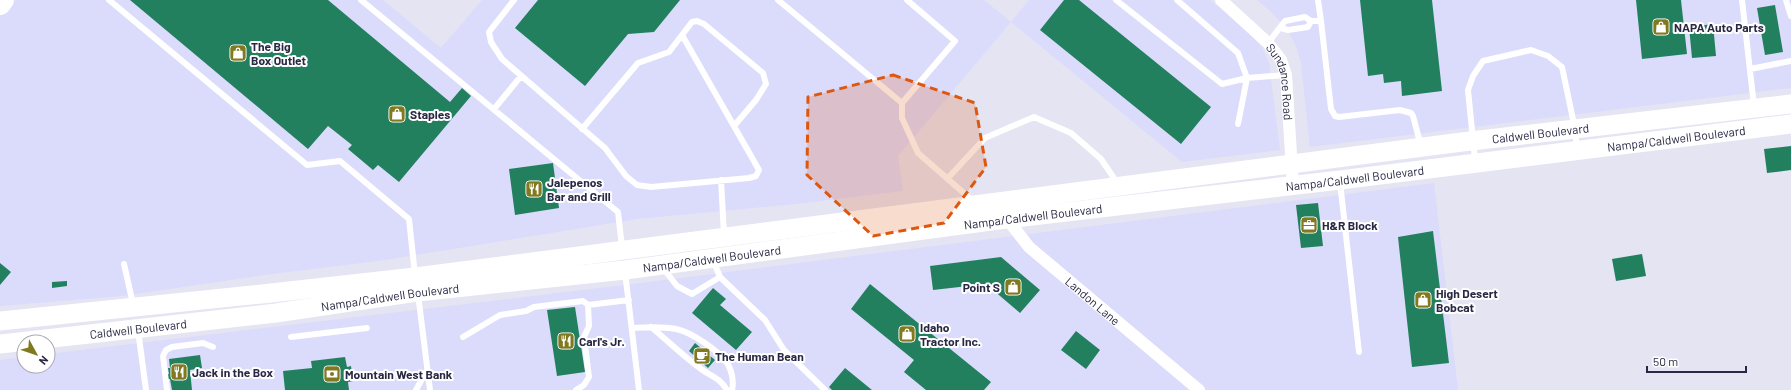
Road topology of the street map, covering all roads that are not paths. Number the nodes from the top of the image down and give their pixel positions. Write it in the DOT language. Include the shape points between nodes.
graph roads {
  1 [pos="3,0"];
  2 [pos="109,0"];
  3 [pos="361,0"];
  4 [pos="514,0"];
  5 [pos="778,0"];
  6 [pos="907,0"];
  7 [pos="1116,0"];
  8 [pos="1177,0"];
  9 [pos="1221,0"];
  10 [pos="1318,0"];
  11 [pos="1742,0"];
  12 [pos="1786,0"];
  13 [pos="0,4"];
  14 [pos="1791,16"];
  15 [pos="1311,21"];
  16 [pos="1321,21"];
  17 [pos="1281,28"];
  18 [pos="682,35"];
  19 [pos="1268,43"];
  20 [pos="1791,61"];
  21 [pos="1750,69"];
  22 [pos="1286,75"];
  23 [pos="521,76"];
  24 [pos="1247,78"];
  25 [pos="902,103"];
  26 [pos="1791,104"];
  27 [pos="1754,108"];
  28 [pos="494,109"];
  29 [pos="1238,124"];
  30 [pos="1791,124"];
  31 [pos="734,126"];
  32 [pos="582,129"];
  33 [pos="1575,129"];
  34 [pos="1620,135"];
  35 [pos="1472,141"];
  36 [pos="1421,148"];
  37 [pos="1577,151"];
  38 [pos="1291,164"];
  39 [pos="1475,164"];
  40 [pos="948,178"];
  41 [pos="721,180"];
  42 [pos="1340,180"];
  43 [pos="1119,186"];
  44 [pos="1293,186"];
  45 [pos="999,201"];
  46 [pos="976,204"];
  47 [pos="1006,219"];
  48 [pos="724,236"];
  49 [pos="713,258"];
  50 [pos="624,260"];
  51 [pos="124,264"];
  52 [pos="661,265"];
  53 [pos="720,277"];
  54 [pos="416,284"];
  55 [pos="271,293"];
  56 [pos="629,300"];
  57 [pos="588,305"];
  58 [pos="134,308"];
  59 [pos="276,312"];
  60 [pos="0,321"];
  61 [pos="651,327"];
  62 [pos="138,328"];
  63 [pos="367,328"];
  64 [pos="632,328"];
  65 [pos="463,336"];
  66 [pos="291,337"];
  67 [pos="0,344"];
  68 [pos="213,347"];
  69 [pos="1359,352"];
  70 [pos="427,370"];
  71 [pos="146,390"];
  72 [pos="167,390"];
  73 [pos="416,390"];
  74 [pos="430,390"];
  75 [pos="576,390"];
  76 [pos="639,390"];
  77 [pos="727,390"];
  78 [pos="732,390"];
  79 [pos="824,390"];
  80 [pos="1199,390"];
  1 -- 13 [label="highway"];
  2 -- 54 [label="lane" via="306,165 340,161 409,219"];
  3 -- 28 [label="lane"];
  4 -- 23 [label="lane" via="489,32 491,42 502,60"];
  5 -- 25 [label="lane"];
  6 -- 25 [label="lane" via="955,41"];
  7 -- 24 [label="lane" via="1222,84"];
  8 -- 24 [label="lane" via="1238,52"];
  9 -- 19 [label="street, Sundance Road"];
  10 -- 16 [label="lane"];
  11 -- 21 [label="lane"];
  12 -- 14 [label="lane"];
  15 -- 16 [label="lane"];
  15 -- 17 [label="lane" via="1308,27 1288,30"];
  15 -- 17 [label="lane" via="1305,17 1285,22"];
  16 -- 36 [label="lane" via="1331,109 1335,116 1406,111 1413,116"];
  17 -- 19 [label="lane"];
  18 -- 31 [label="lane"];
  18 -- 31 [label="lane" via="692,22 704,24 763,73 766,84"];
  18 -- 32 [label="lane" via="669,52 638,63"];
  19 -- 22 [label="street, Sundance Road" via="1281,60"];
  20 -- 21 [label="lane"];
  21 -- 27 [label="lane"];
  22 -- 24 [label="lane"];
  22 -- 38 [label="street, Sundance Road"];
  23 -- 28 [label="lane"];
  23 -- 32 [label="lane"];
  24 -- 29 [label="lane"];
  25 -- 40 [label="lane" via="902,118 918,153"];
  26 -- 27 [label="main road, Caldwell Boulevard"];
  27 -- 34 [label="main road, Caldwell Boulevard"];
  28 -- 50 [label="lane" via="618,212"];
  30 -- 34 [label="main road, Nampa/Caldwell Boulevard"];
  31 -- 41 [label="lane" via="759,170 756,176"];
  32 -- 41 [label="lane" via="605,148 636,185 651,187"];
  33 -- 34 [label="main road, Caldwell Boulevard"];
  33 -- 35 [label="main road, Caldwell Boulevard"];
  33 -- 35 [label="lane" via="1562,67 1548,56 1531,50 1483,61 1473,76 1468,90"];
  33 -- 37 [label="lane"];
  34 -- 37 [label="main road, Nampa/Caldwell Boulevard"];
  35 -- 36 [label="main road, Caldwell Boulevard"];
  35 -- 39 [label="lane"];
  36 -- 38 [label="main road, Caldwell Boulevard"];
  37 -- 39 [label="main road, Nampa/Caldwell Boulevard"];
  38 -- 43 [label="main road, Nampa/Caldwell Boulevard"];
  38 -- 44 [label="street, Sundance Road"];
  39 -- 42 [label="main road, Nampa/Caldwell Boulevard"];
  40 -- 43 [label="lane" via="985,138 1034,117 1071,133 1102,159"];
  40 -- 46 [label="lane"];
  41 -- 48 [label="lane"];
  42 -- 44 [label="main road, Nampa/Caldwell Boulevard"];
  42 -- 69 [label="lane"];
  43 -- 45 [label="main road, Nampa/Caldwell Boulevard"];
  44 -- 47 [label="main road, Nampa/Caldwell Boulevard"];
  45 -- 46 [label="main road, Nampa/Caldwell Boulevard"];
  45 -- 47 [label="street, Landon Lane"];
  46 -- 48 [label="main road, Nampa/Caldwell Boulevard"];
  47 -- 49 [label="main road, Nampa/Caldwell Boulevard"];
  47 -- 80 [label="street, Landon Lane" via="1029,247"];
  48 -- 50 [label="main road, Nampa/Caldwell Boulevard"];
  49 -- 52 [label="main road, Nampa/Caldwell Boulevard"];
  49 -- 53 [label="lane"];
  50 -- 52 [label="main road, Nampa/Caldwell Boulevard"];
  50 -- 54 [label="main road, Nampa/Caldwell Boulevard"];
  50 -- 56 [label="lane"];
  51 -- 58 [label="lane"];
  52 -- 53 [label="lane" via="677,286 692,294"];
  53 -- 79 [label="lane" via="766,320 784,350"];
  54 -- 55 [label="main road, Nampa/Caldwell Boulevard"];
  54 -- 59 [label="main road, Nampa/Caldwell Boulevard"];
  54 -- 70 [label="lane"];
  55 -- 58 [label="main road, Caldwell Boulevard"];
  56 -- 57 [label="lane"];
  56 -- 64 [label="lane"];
  57 -- 65 [label="lane" via="583,300 534,306 526,311 500,315"];
  57 -- 75 [label="lane" via="590,326 584,337 589,377 584,385"];
  58 -- 60 [label="main road, Caldwell Boulevard"];
  59 -- 62 [label="main road, Caldwell Boulevard"];
  61 -- 64 [label="lane"];
  61 -- 77 [label="lane" via="702,370 716,377"];
  61 -- 78 [label="lane" via="674,329 699,338 727,362 733,384"];
  62 -- 67 [label="main road, Caldwell Boulevard"];
  62 -- 71 [label="lane"];
  63 -- 66 [label="lane"];
  64 -- 76 [label="lane"];
  68 -- 72 [label="lane" via="203,343 166,350 163,356"];
  70 -- 73 [label="lane"];
  70 -- 74 [label="lane"];
}
